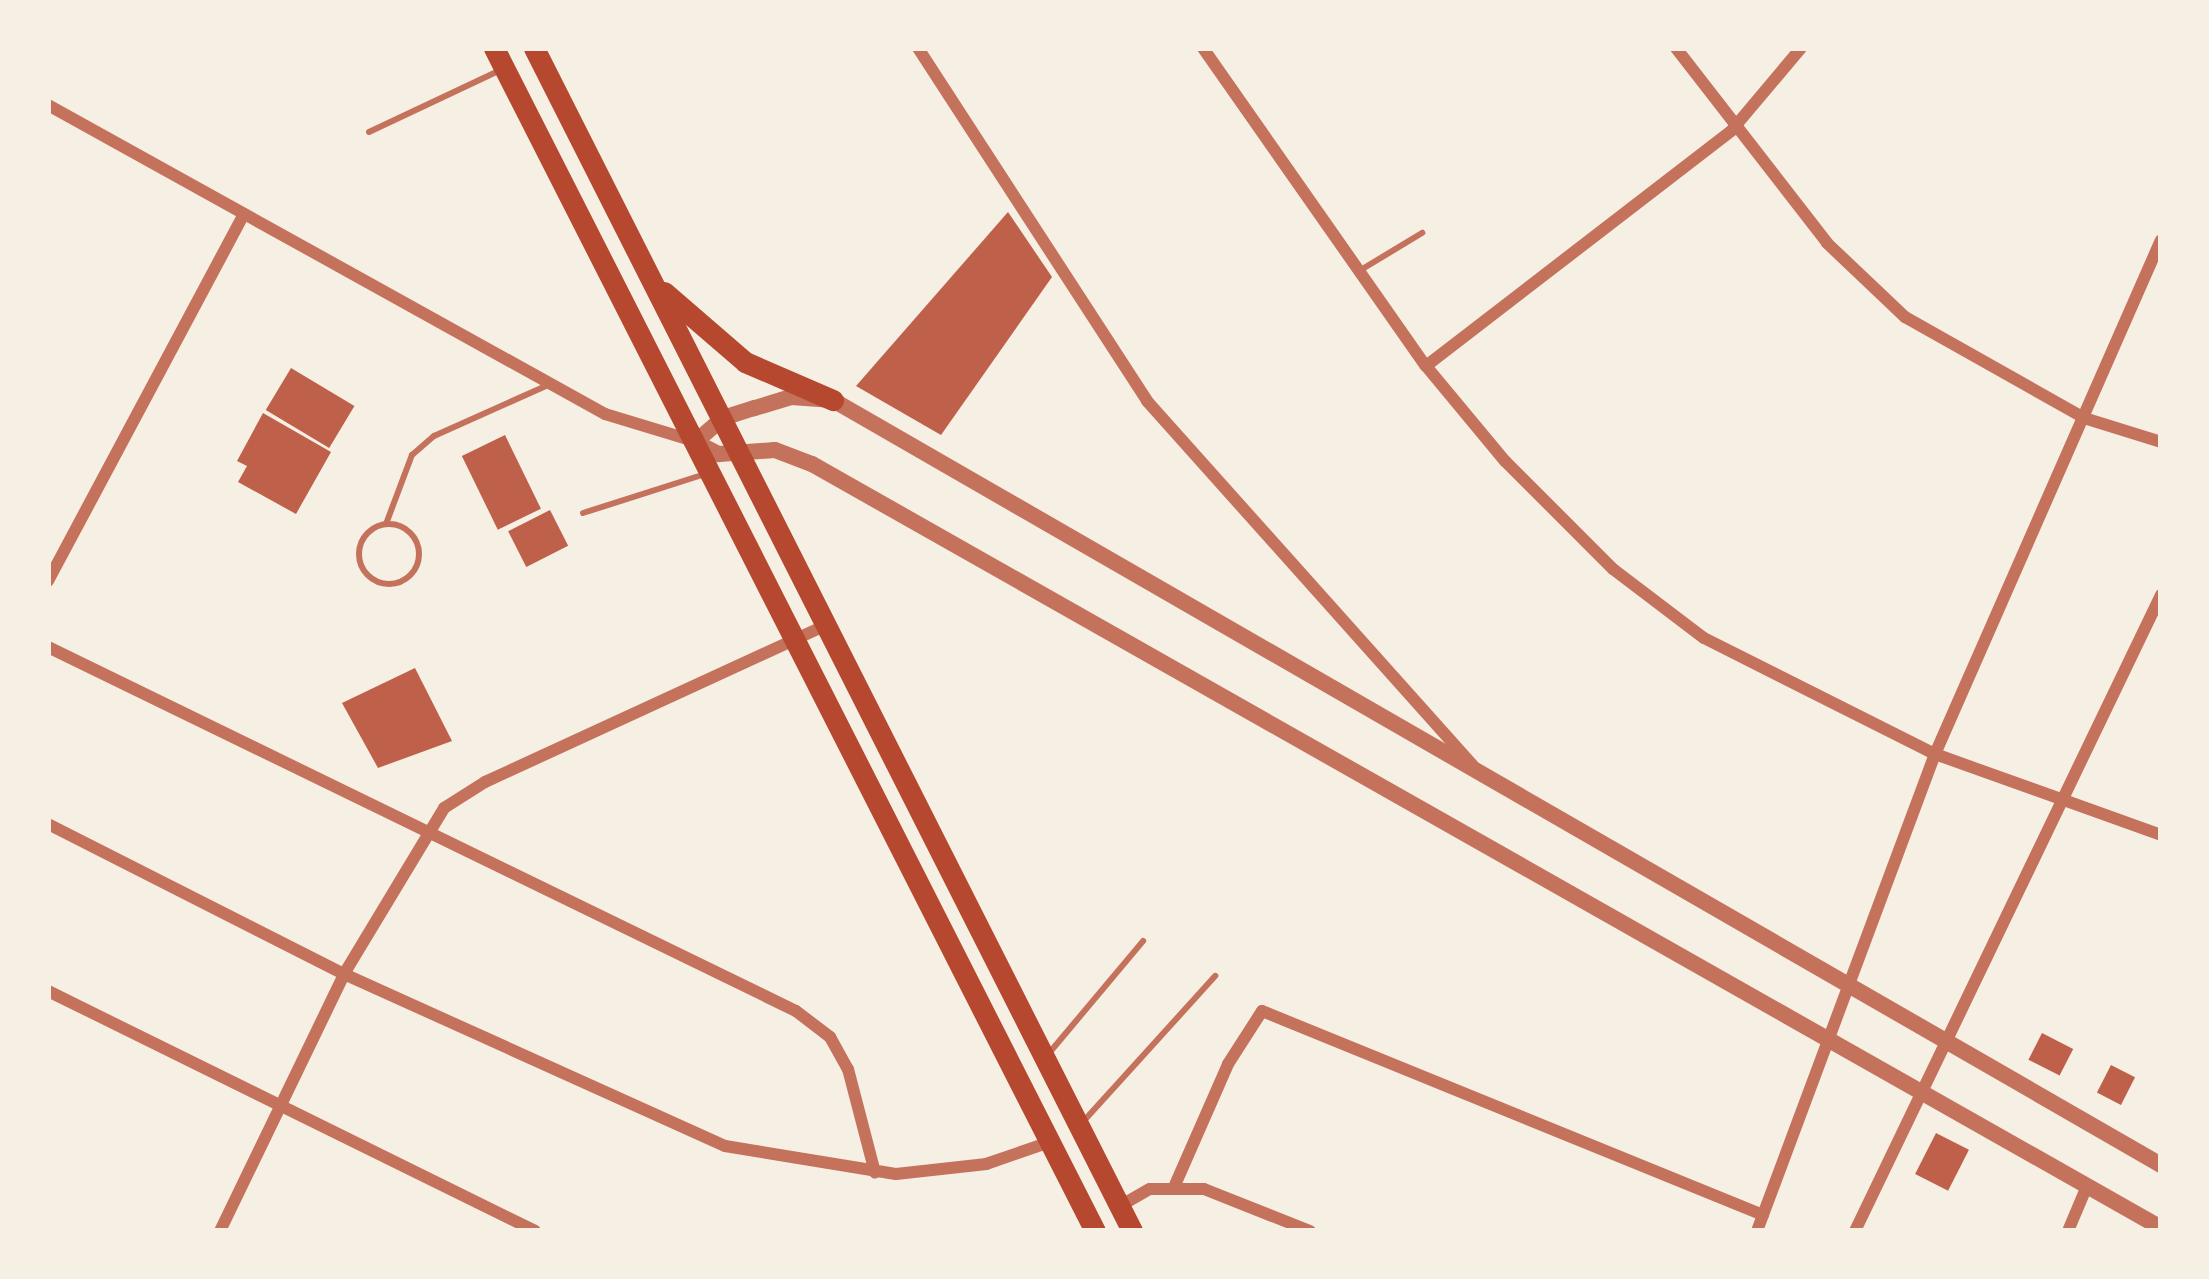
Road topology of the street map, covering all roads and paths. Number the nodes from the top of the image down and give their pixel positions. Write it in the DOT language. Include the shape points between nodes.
graph roads {
  1 [pos="494,48"];
  2 [pos="534,48"];
  3 [pos="918,48"];
  4 [pos="1203,48"];
  5 [pos="1676,48"];
  6 [pos="1802,48"];
  7 [pos="505,69"];
  8 [pos="48,104"];
  9 [pos="1732,130"];
  10 [pos="369,132"];
  11 [pos="244,214"];
  12 [pos="1422,233"];
  13 [pos="2161,240"];
  14 [pos="645,272"];
  15 [pos="1356,273"];
  16 [pos="1426,367"];
  17 [pos="551,383"];
  18 [pos="833,400"];
  19 [pos="722,418"];
  20 [pos="2084,418"];
  21 [pos="695,442"];
  22 [pos="2161,442"];
  23 [pos="740,455"];
  24 [pos="711,472"];
  25 [pos="583,513"];
  26 [pos="386,524"];
  27 [pos="48,581"];
  28 [pos="2161,595"];
  29 [pos="824,626"];
  30 [pos="796,638"];
  31 [pos="48,647"];
  32 [pos="1936,754"];
  33 [pos="1490,784"];
  34 [pos="2066,802"];
  35 [pos="48,824"];
  36 [pos="2161,835"];
  37 [pos="423,836"];
  38 [pos="1143,941"];
  39 [pos="344,974"];
  40 [pos="1215,976"];
  41 [pos="1849,988"];
  42 [pos="48,991"];
  43 [pos="1827,1041"];
  44 [pos="1942,1041"];
  45 [pos="1044,1059"];
  46 [pos="1918,1090"];
  47 [pos="281,1104"];
  48 [pos="1079,1126"];
  49 [pos="1050,1142"];
  50 [pos="2161,1165"];
  51 [pos="875,1173"];
  52 [pos="1175,1185"];
  53 [pos="2086,1186"];
  54 [pos="1120,1206"];
  55 [pos="1763,1215"];
  56 [pos="2161,1228"];
  57 [pos="220,1231"];
  58 [pos="535,1231"];
  59 [pos="1095,1231"];
  60 [pos="1132,1231"];
  61 [pos="1310,1231"];
  62 [pos="1757,1231"];
  63 [pos="1855,1231"];
  64 [pos="2068,1231"];
  1 -- 7 [label="highway"];
  2 -- 14 [label="highway"];
  3 -- 33 [label="street" via="1147,401"];
  4 -- 15 [label="street"];
  5 -- 9 [label="street"];
  6 -- 9 [label="street"];
  7 -- 10 [label="lane"];
  7 -- 21 [label="highway"];
  8 -- 11 [label="street"];
  9 -- 16 [label="street"];
  9 -- 20 [label="street" via="1827,243 1905,317"];
  11 -- 17 [label="street"];
  11 -- 27 [label="street"];
  12 -- 15 [label="lane"];
  13 -- 20 [label="street"];
  14 -- 18 [label="highway" via="745,362"];
  14 -- 19 [label="highway"];
  15 -- 16 [label="street"];
  16 -- 32 [label="street" via="1505,461 1658,605 1754,665"];
  17 -- 21 [label="street" via="605,414"];
  17 -- 26 [label="lane" via="434,436 412,455"];
  18 -- 19 [label="street" via="791,398"];
  18 -- 33 [label="street"];
  19 -- 21 [label="street"];
  19 -- 23 [label="highway"];
  20 -- 22 [label="street"];
  20 -- 32 [label="street"];
  21 -- 23 [label="street"];
  21 -- 24 [label="highway"];
  23 -- 29 [label="highway"];
  23 -- 43 [label="street" via="775,450 812,464"];
  24 -- 25 [label="lane"];
  24 -- 30 [label="highway"];
  26 -- 26 [label="lane" via="370,530 358,561 382,585 400,584 420,556 403,527"];
  28 -- 34 [label="street"];
  29 -- 30 [label="street"];
  29 -- 45 [label="highway"];
  30 -- 37 [label="street" via="485,782 445,808"];
  30 -- 49 [label="highway"];
  31 -- 37 [label="street"];
  32 -- 34 [label="street"];
  32 -- 41 [label="street"];
  33 -- 41 [label="street"];
  34 -- 36 [label="street"];
  34 -- 44 [label="street"];
  35 -- 39 [label="street"];
  37 -- 39 [label="street"];
  37 -- 51 [label="street" via="796,1011 830,1037 848,1069"];
  38 -- 45 [label="lane"];
  39 -- 47 [label="street"];
  39 -- 51 [label="street" via="725,1146"];
  40 -- 48 [label="lane"];
  41 -- 43 [label="street"];
  41 -- 44 [label="street"];
  42 -- 47 [label="street"];
  43 -- 46 [label="street"];
  43 -- 55 [label="street"];
  44 -- 46 [label="street"];
  44 -- 50 [label="street"];
  45 -- 48 [label="highway"];
  46 -- 53 [label="street"];
  46 -- 63 [label="street"];
  47 -- 57 [label="street"];
  47 -- 58 [label="street"];
  48 -- 54 [label="highway"];
  49 -- 51 [label="street" via="986,1165"];
  49 -- 59 [label="highway"];
  52 -- 54 [label="street"];
  52 -- 55 [label="street" via="1228,1064 1262,1012"];
  52 -- 61 [label="street"];
  53 -- 56 [label="street"];
  53 -- 64 [label="street"];
  54 -- 60 [label="highway"];
  55 -- 62 [label="street"];
}
